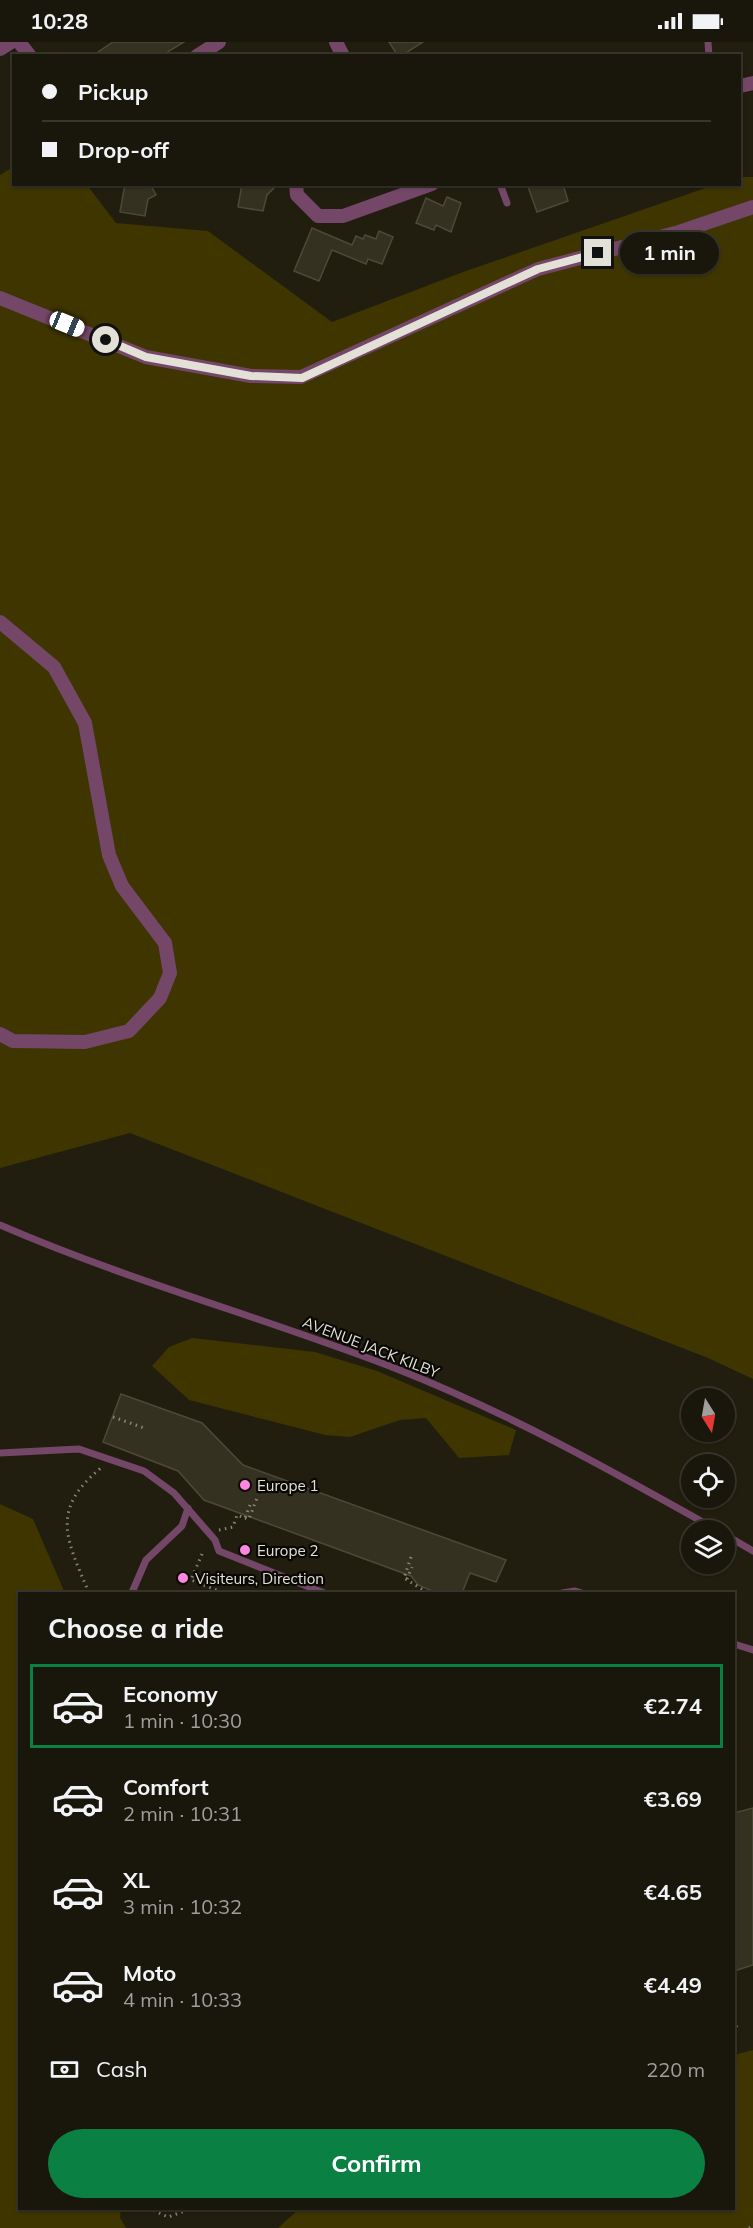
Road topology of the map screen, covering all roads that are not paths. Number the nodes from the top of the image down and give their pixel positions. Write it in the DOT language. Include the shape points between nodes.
graph roads {
  1 [pos="11,42"];
  2 [pos="19,42"];
  3 [pos="219,42"];
  4 [pos="0,49"];
  5 [pos="28,54"];
  6 [pos="200,54"];
  7 [pos="296,186"];
  8 [pos="426,186"];
  9 [pos="501,186"];
  10 [pos="507,203"];
  11 [pos="753,207"];
  12 [pos="0,298"];
  13 [pos="0,622"];
  14 [pos="0,1034"];
  15 [pos="0,1225"];
  16 [pos="0,1454"];
  17 [pos="188,1509"];
  18 [pos="699,1520"];
  19 [pos="735,1540"];
  20 [pos="753,1551"];
  21 [pos="134,1592"];
  22 [pos="322,1592"];
  23 [pos="735,1644"];
  24 [pos="753,1650"];
  1 -- 4 [label="street"];
  2 -- 5 [label="street"];
  3 -- 6 [label="street"];
  7 -- 8 [label="street" via="297,195 318,216 343,216"];
  9 -- 10 [label="lane"];
  11 -- 12 [label="street" via="679,232 538,269 302,378 251,376 146,357"];
  13 -- 14 [label="street" via="54,667 85,723 109,855 122,886 165,943 170,973 160,998 129,1031 85,1042 13,1041"];
  15 -- 18 [label="lane, AVENUE JACK KILBY" via="112,1270 397,1369 523,1424"];
  16 -- 17 [label="lane" via="71,1448 112,1458 160,1480"];
  17 -- 21 [label="lane" via="182,1526 146,1560"];
  17 -- 22 [label="lane" via="215,1539 219,1551"];
  19 -- 20 [label="lane"];
  23 -- 24 [label="lane"];
}
